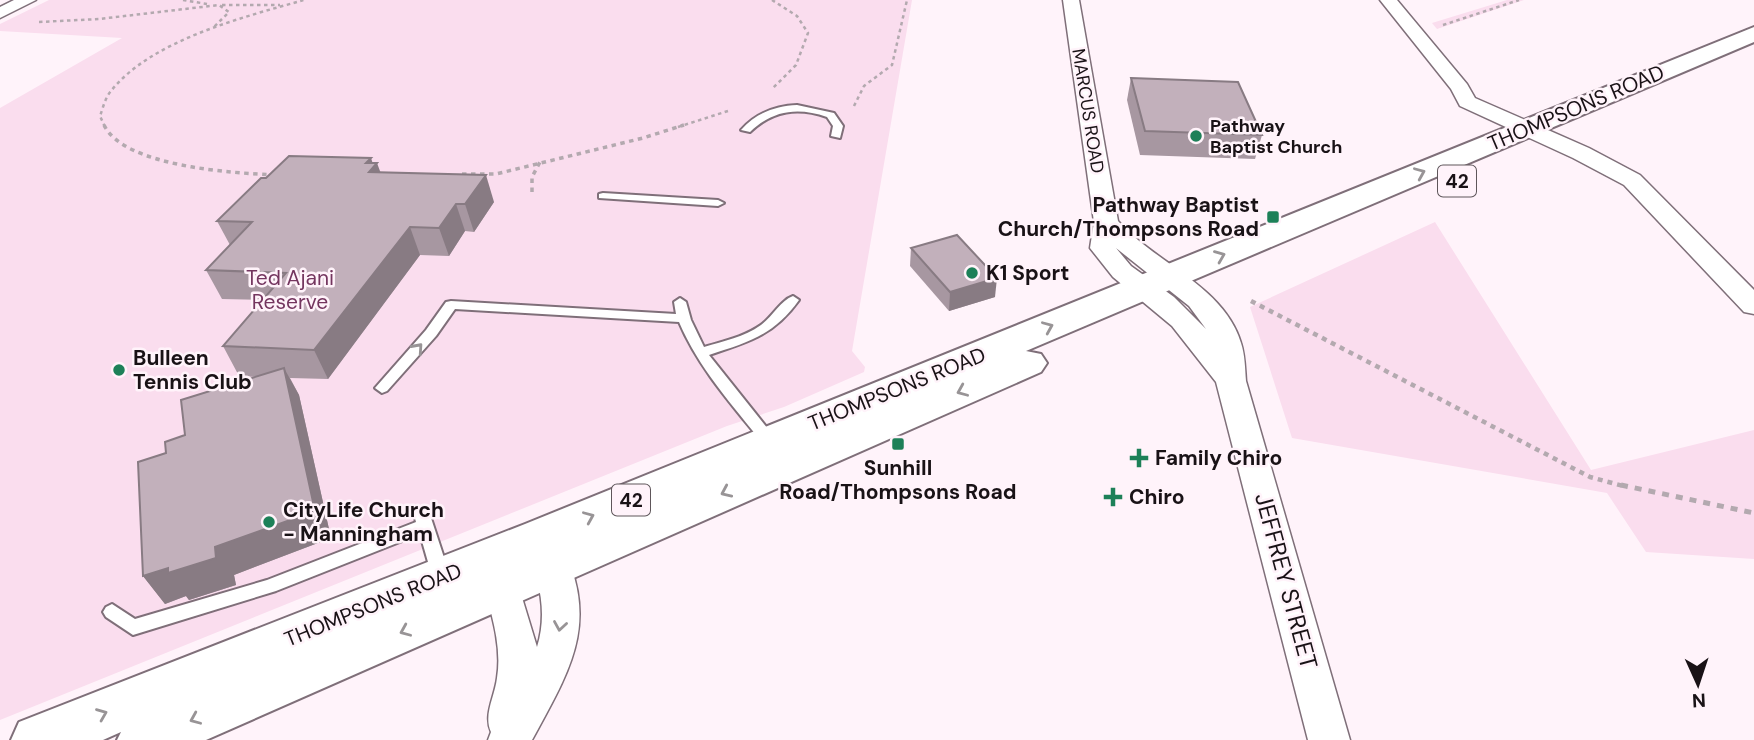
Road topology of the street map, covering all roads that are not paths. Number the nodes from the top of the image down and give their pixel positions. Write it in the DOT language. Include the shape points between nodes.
graph roads {
  1 [pos="28,0"];
  2 [pos="1071,0"];
  3 [pos="1388,0"];
  4 [pos="0,13"];
  5 [pos="1754,34"];
  6 [pos="1754,51"];
  7 [pos="746,130"];
  8 [pos="1544,132"];
  9 [pos="836,136"];
  10 [pos="603,196"];
  11 [pos="718,203"];
  12 [pos="1168,290"];
  13 [pos="793,300"];
  14 [pos="680,302"];
  15 [pos="1754,306"];
  16 [pos="682,318"];
  17 [pos="701,353"];
  18 [pos="382,388"];
  19 [pos="779,453"];
  20 [pos="547,552"];
  21 [pos="498,572"];
  22 [pos="447,594"];
  23 [pos="112,612"];
  24 [pos="39,740"];
  25 [pos="145,740"];
  26 [pos="507,740"];
  27 [pos="1329,740"];
  1 -- 4 [label="street"];
  2 -- 12 [label="street, MARCUS ROAD" via="1108,258 1118,269"];
  3 -- 8 [label="street" via="1474,107"];
  5 -- 8 [label="main road, THOMPSONS ROAD / 42"];
  6 -- 8 [label="main road, THOMPSONS ROAD / 42"];
  7 -- 9 [label="lane" via="765,113 802,108 831,116 838,126"];
  8 -- 12 [label="main road, THOMPSONS ROAD / 42"];
  8 -- 15 [label="street" via="1632,180"];
  10 -- 11 [label="lane"];
  12 -- 19 [label="main road, THOMPSONS ROAD / 42"];
  12 -- 27 [label="street, JEFFREY STREET" via="1231,381"];
  13 -- 17 [label="lane" via="765,331"];
  14 -- 16 [label="lane"];
  16 -- 17 [label="lane"];
  18 -- 16 [label="lane, one-way" via="451,305"];
  17 -- 19 [label="lane"];
  19 -- 20 [label="main road, THOMPSONS ROAD / 42"];
  20 -- 21 [label="main road, THOMPSONS ROAD / 42"];
  20 -- 26 [label="street, one-way" via="561,596 561,630 547,669"];
  21 -- 22 [label="main road, THOMPSONS ROAD / 42"];
  21 -- 26 [label="street" via="518,657"];
  22 -- 23 [label="lane" via="423,520 270,586 133,627"];
  24 -- 22 [label="main road, THOMPSONS ROAD / 42, one-way"];
  22 -- 25 [label="main road, THOMPSONS ROAD / 42, one-way"];
}
